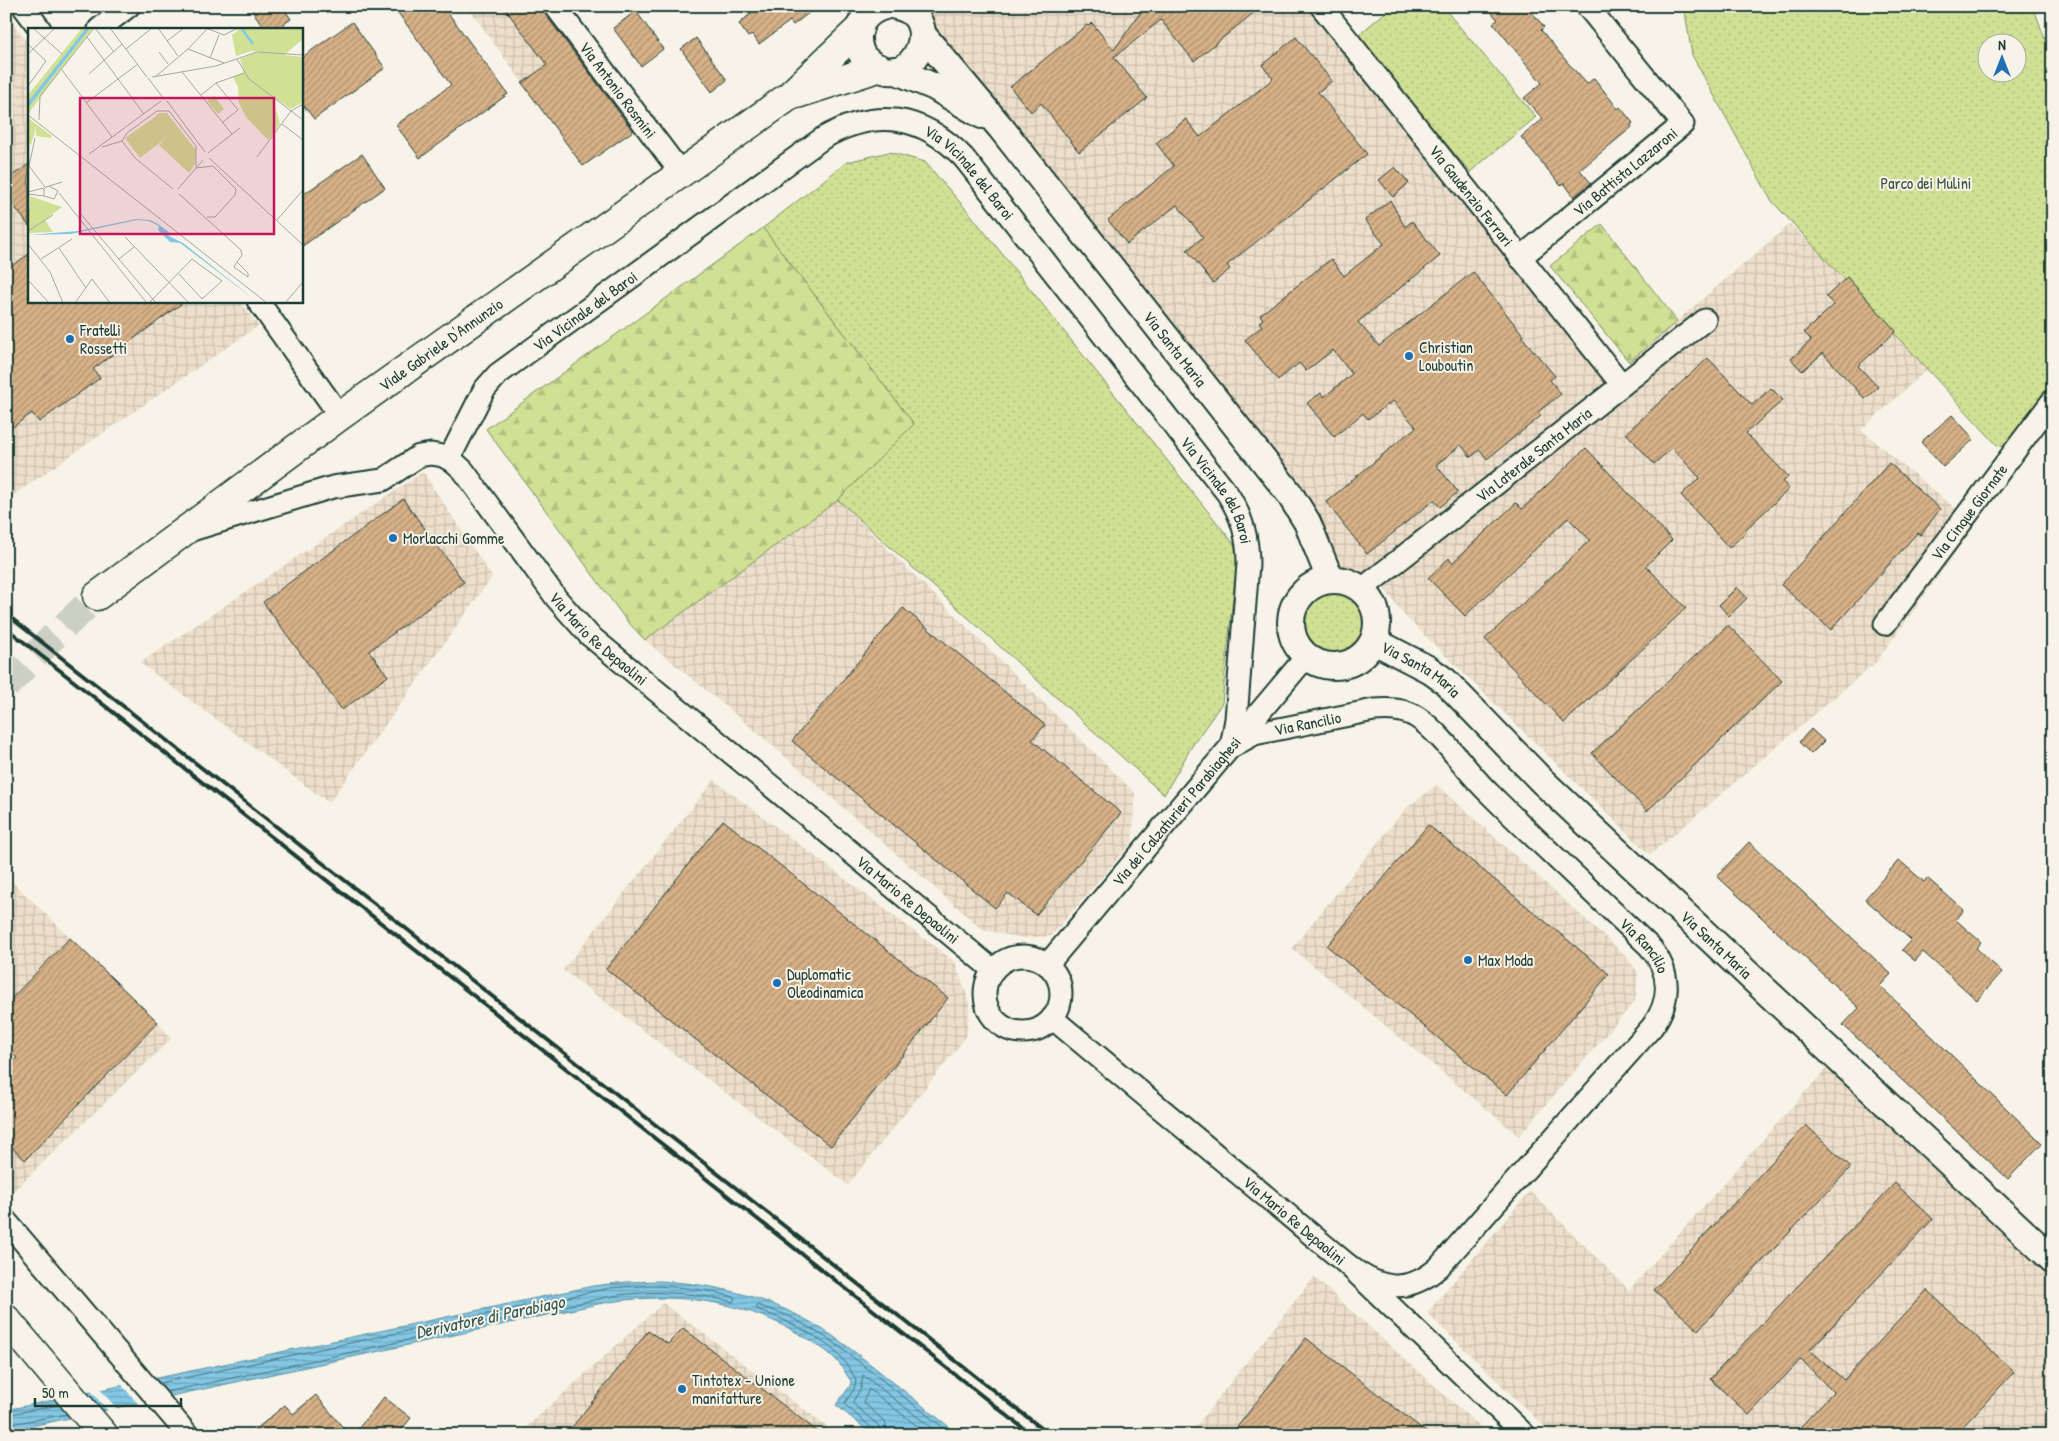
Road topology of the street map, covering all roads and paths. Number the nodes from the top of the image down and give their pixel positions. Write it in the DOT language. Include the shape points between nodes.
graph roads {
  1 [pos="23,6"];
  2 [pos="129,6"];
  3 [pos="555,6"];
  4 [pos="898,6"];
  5 [pos="1320,6"];
  6 [pos="1587,6"];
  7 [pos="870,14"];
  8 [pos="39,28"];
  9 [pos="100,28"];
  10 [pos="922,34"];
  11 [pos="886,69"];
  12 [pos="788,97"];
  13 [pos="1001,128"];
  14 [pos="680,173"];
  15 [pos="1520,258"];
  16 [pos="259,302"];
  17 [pos="1705,320"];
  18 [pos="1622,385"];
  19 [pos="2053,400"];
  20 [pos="340,416"];
  21 [pos="449,459"];
  22 [pos="182,533"];
  23 [pos="1330,579"];
  24 [pos="1362,589"];
  25 [pos="97,596"];
  26 [pos="1885,624"];
  27 [pos="1374,641"];
  28 [pos="1306,657"];
  29 [pos="1230,747"];
  30 [pos="1047,965"];
  31 [pos="994,970"];
  32 [pos="1052,1018"];
  33 [pos="6,1221"];
  34 [pos="2053,1260"];
  35 [pos="1348,1265"];
  36 [pos="6,1318"];
  37 [pos="98,1428"];
  38 [pos="188,1435"];
  39 [pos="1525,1435"];
  1 -- 8 [label="street"];
  2 -- 9 [label="street"];
  3 -- 14 [label="street, Via Antonio Rosmini"];
  4 -- 10 [label="street, Via Santa Maria" via="910,12"];
  5 -- 15 [label="street, Via Gaudenzio Ferrari"];
  6 -- 15 [label="street, Via Battista Lazzaroni" via="1683,124"];
  7 -- 11 [label="street, Via Santa Maria" via="857,41 868,62"];
  7 -- 12 [label="main road, Viale Gabriele D'Annunzio"];
  10 -- 11 [label="street" via="916,58 906,66"];
  10 -- 13 [label="street, Via Santa Maria"];
  11 -- 12 [label="main road, Viale Gabriele D'Annunzio"];
  11 -- 13 [label="street, Via Santa Maria" via="935,87"];
  12 -- 14 [label="main road, Viale Gabriele D'Annunzio"];
  13 -- 23 [label="street, Via Santa Maria" via="1289,493 1307,522"];
  14 -- 20 [label="main road, Viale Gabriele D'Annunzio"];
  15 -- 18 [label="street, Via Gaudenzio Ferrari"];
  16 -- 20 [label="street"];
  17 -- 18 [label="street, Via Laterale Santa Maria"];
  18 -- 24 [label="street, Via Laterale Santa Maria"];
  19 -- 26 [label="street, Via Cinque Giornate"];
  20 -- 22 [label="main road, Viale Gabriele D'Annunzio"];
  21 -- 22 [label="street" via="431,454 419,456 383,480 333,487"];
  21 -- 29 [label="street, Via Vicinale del Baroi" via="484,390 498,374 823,138 840,128 868,120 916,124 934,132 964,158 1237,509 1246,536 1248,564 1236,719"];
  21 -- 31 [label="street, Via Mario Re Depaolini" via="463,470 589,635"];
  22 -- 25 [label="main road, Viale Gabriele D'Annunzio"];
  23 -- 24 [label="street" via="1342,580"];
  23 -- 28 [label="street" via="1309,587 1294,605 1291,627"];
  24 -- 27 [label="street, Via Santa Maria" via="1376,608 1378,630"];
  27 -- 28 [label="street, Via Santa Maria" via="1368,651 1350,664 1327,666"];
  27 -- 34 [label="street, Via Santa Maria" via="1445,681 1542,781"];
  28 -- 29 [label="street, Via dei Calzaturieri Parabiaghesi"];
  29 -- 30 [label="street, Via dei Calzaturieri Parabiaghesi"];
  29 -- 35 [label="street, Via Rancilio" via="1254,734 1374,710 1404,711 1418,718 1488,792 1649,946 1666,975 1666,997 1652,1027 1439,1267 1410,1284 1388,1286 1367,1279"];
  30 -- 31 [label="street" via="1034,958 1019,956 1005,960"];
  30 -- 32 [label="street" via="1057,976 1061,990 1060,1005"];
  31 -- 32 [label="street" via="986,983 985,998 989,1012 999,1024 1012,1031 1027,1032 1041,1028"];
  32 -- 35 [label="street, Via Mario Re Depaolini"];
  33 -- 38 [label="street"];
  35 -- 39 [label="street, Via Mario Re Depaolini"];
  36 -- 37 [label="main road"];
}
